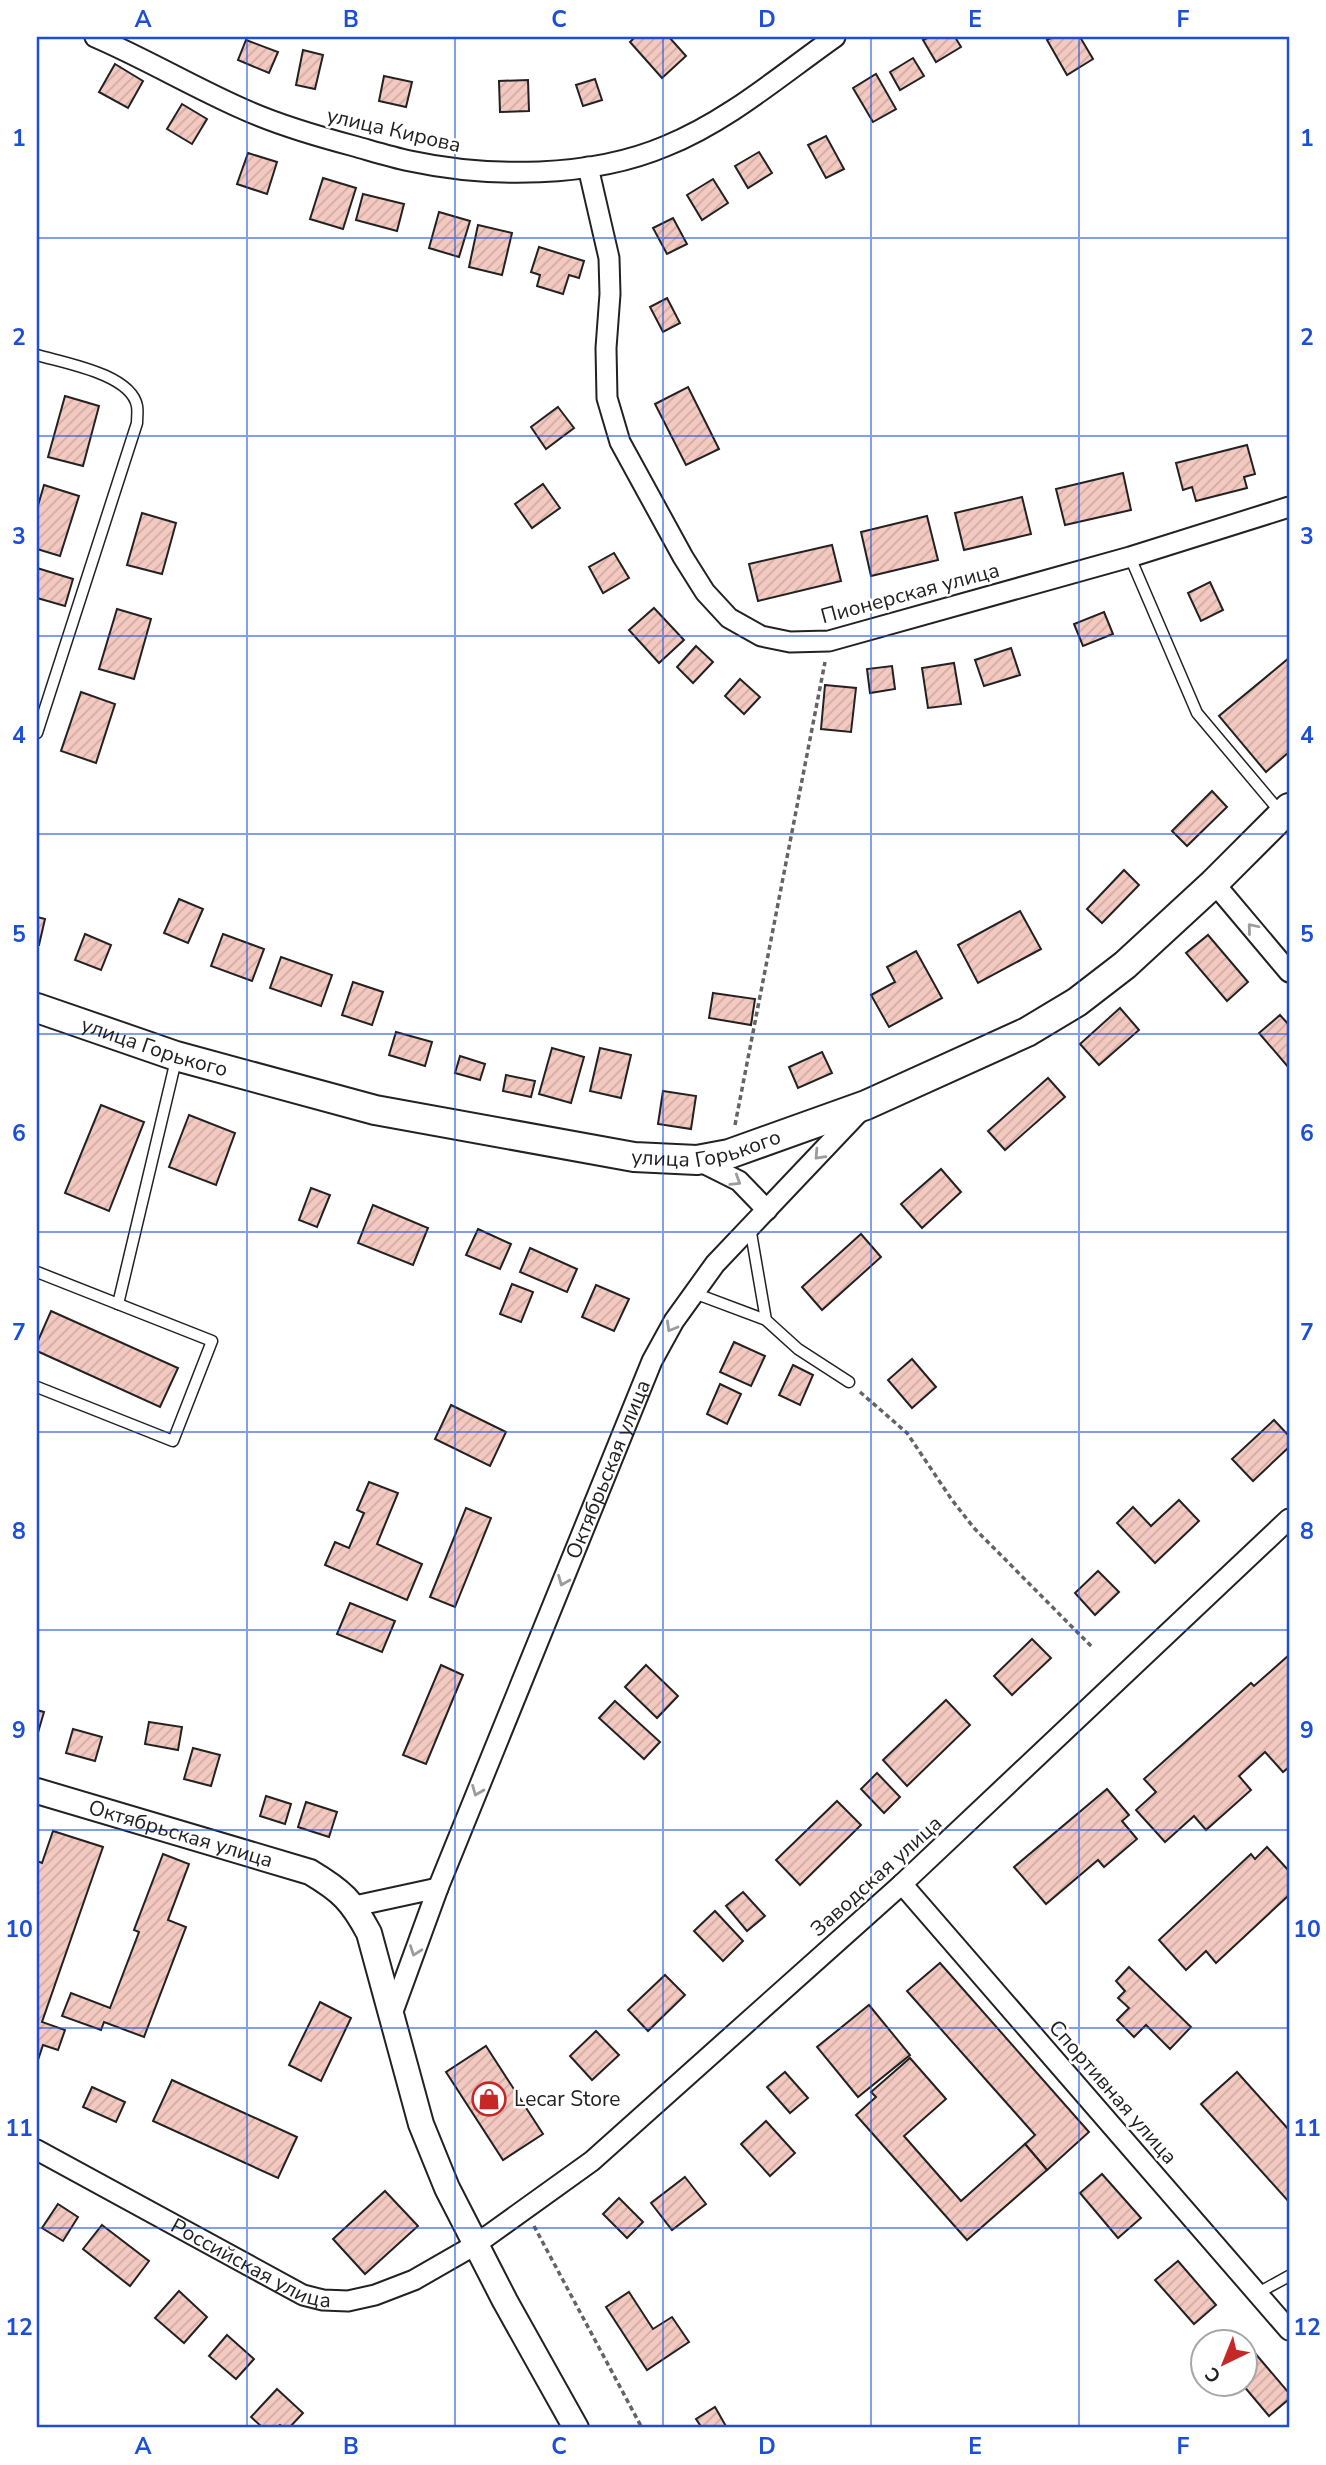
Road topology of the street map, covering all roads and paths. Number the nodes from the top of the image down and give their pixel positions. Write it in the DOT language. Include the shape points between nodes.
graph roads {
  1 [pos="95,37"];
  2 [pos="835,37"];
  3 [pos="588,167"];
  4 [pos="37,355"];
  5 [pos="1289,507"];
  6 [pos="1130,557"];
  7 [pos="829,641"];
  8 [pos="37,733"];
  9 [pos="1286,811"];
  10 [pos="1214,883"];
  11 [pos="1289,972"];
  12 [pos="37,1009"];
  13 [pos="176,1056"];
  14 [pos="866,1105"];
  15 [pos="729,1154"];
  16 [pos="697,1160"];
  17 [pos="767,1210"];
  18 [pos="750,1227"];
  19 [pos="37,1272"];
  20 [pos="694,1293"];
  21 [pos="118,1304"];
  22 [pos="766,1320"];
  23 [pos="849,1382"];
  24 [pos="37,1387"];
  25 [pos="1289,1519"];
  26 [pos="1093,1648"];
  27 [pos="37,1791"];
  28 [pos="902,1884"];
  29 [pos="438,1888"];
  30 [pos="355,1906"];
  31 [pos="393,2014"];
  32 [pos="37,2150"];
  33 [pos="525,2209"];
  34 [pos="475,2245"];
  35 [pos="1289,2276"];
  36 [pos="1258,2293"];
  37 [pos="1289,2330"];
  38 [pos="576,2428"];
  39 [pos="642,2428"];
  1 -- 3 [label="street, улица Кирова" via="244,110 384,155 476,171"];
  2 -- 3 [label="street, улица Кирова" via="703,129 665,147"];
  3 -- 7 [label="street, Пионерская улица" via="609,258 607,398 620,442 683,557 705,592 729,618 761,636 790,642"];
  4 -- 8 [label="lane" via="111,378 127,389 137,404 137,423"];
  5 -- 6 [label="street, Пионерская улица"];
  6 -- 7 [label="street, Пионерская улица"];
  6 -- 9 [label="lane" via="1196,713"];
  7 -- 15 [label="path"];
  9 -- 10 [label="main road, улица Горького"];
  11 -- 10 [label="street, one-way"];
  10 -- 14 [label="main road, улица Горького" via="1125,965 1077,1002 1027,1032"];
  12 -- 13 [label="main road, улица Горького"];
  13 -- 16 [label="main road, улица Горького" via="375,1110 634,1157"];
  13 -- 21 [label="lane"];
  14 -- 15 [label="main road, улица Горького"];
  14 -- 17 [label="street, Октябрьская улица, one-way"];
  15 -- 16 [label="main road, улица Горького"];
  16 -- 17 [label="street, one-way" via="739,1181"];
  17 -- 18 [label="street, Октябрьская улица"];
  18 -- 20 [label="street, Октябрьская улица"];
  18 -- 22 [label="lane"];
  19 -- 21 [label="lane"];
  20 -- 22 [label="lane"];
  20 -- 29 [label="street, Октябрьская улица, one-way" via="652,1361"];
  21 -- 24 [label="lane" via="212,1341 173,1441"];
  22 -- 23 [label="lane" via="798,1349"];
  23 -- 26 [label="path" via="907,1433 974,1528"];
  25 -- 28 [label="street, Заводская улица"];
  27 -- 30 [label="street, Октябрьская улица" via="310,1872"];
  28 -- 33 [label="street, Заводская улица" via="592,2161"];
  28 -- 36 [label="street, Спортивная улица"];
  29 -- 30 [label="street"];
  29 -- 31 [label="street, Октябрьская улица, one-way"];
  30 -- 31 [label="street" via="369,1933"];
  31 -- 34 [label="street" via="421,2124"];
  32 -- 34 [label="street, Российская улица" via="303,2295 323,2300 375,2295 414,2280"];
  33 -- 34 [label="street, Заводская улица"];
  33 -- 39 [label="path"];
  34 -- 38 [label="street"];
  35 -- 36 [label="lane"];
  36 -- 37 [label="street, Спортивная улица"];
}
